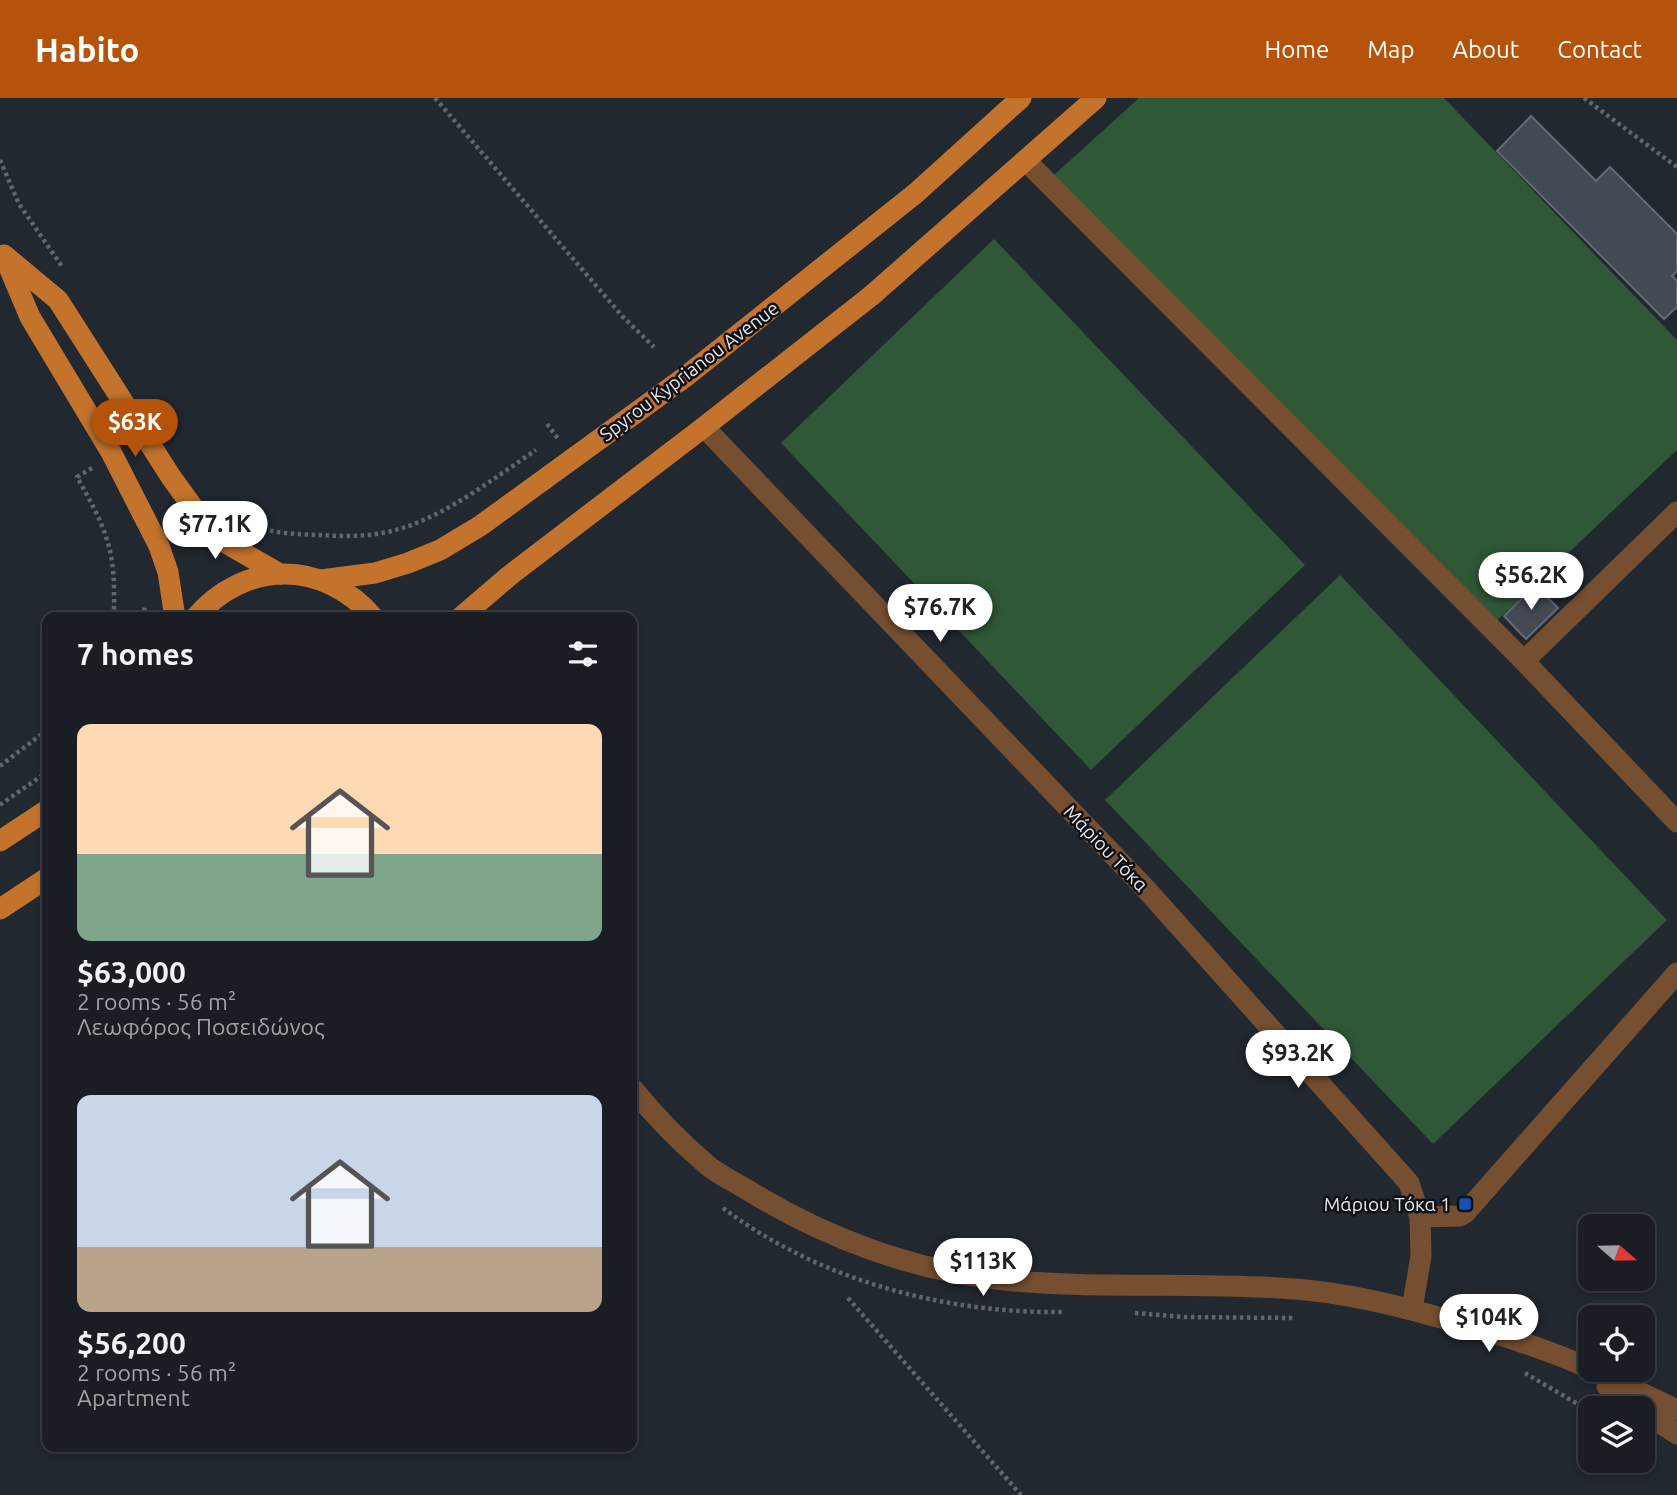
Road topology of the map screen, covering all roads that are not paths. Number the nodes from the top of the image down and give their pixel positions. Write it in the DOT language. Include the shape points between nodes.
graph roads {
  1 [pos="1021,98"];
  2 [pos="1096,98"];
  3 [pos="1026,161"];
  4 [pos="2,252"];
  5 [pos="704,428"];
  6 [pos="1677,512"];
  7 [pos="280,574"];
  8 [pos="321,580"];
  9 [pos="174,612"];
  10 [pos="200,612"];
  11 [pos="367,612"];
  12 [pos="467,612"];
  13 [pos="1524,660"];
  14 [pos="42,813"];
  15 [pos="1677,822"];
  16 [pos="0,841"];
  17 [pos="42,881"];
  18 [pos="0,909"];
  19 [pos="1677,973"];
  20 [pos="637,1094"];
  21 [pos="1420,1217"];
  22 [pos="1412,1309"];
  23 [pos="1578,1364"];
  24 [pos="1606,1382"];
  25 [pos="1618,1382"];
  26 [pos="1623,1396"];
  27 [pos="1677,1410"];
  28 [pos="1655,1420"];
  29 [pos="1677,1434"];
  1 -- 8 [label="main road, Spyrou Kyprianou Avenue" via="916,193 706,361 480,526 408,563"];
  2 -- 3 [label="main road"];
  3 -- 5 [label="main road" via="871,296"];
  3 -- 13 [label="street"];
  4 -- 7 [label="main road" via="58,300 205,524 225,542"];
  4 -- 9 [label="main road" via="30,317 111,452 148,524 168,572"];
  5 -- 12 [label="main road"];
  5 -- 21 [label="street, Μάρiου Τόκα" via="1145,888 1409,1183"];
  6 -- 13 [label="street"];
  7 -- 8 [label="main road"];
  7 -- 10 [label="main road" via="231,587"];
  8 -- 11 [label="main road" via="345,592"];
  13 -- 15 [label="street"];
  14 -- 16 [label="main road"];
  17 -- 18 [label="main road"];
  19 -- 21 [label="street" via="1465,1213"];
  20 -- 22 [label="street" via="708,1166 769,1203 834,1235 946,1272 1005,1280 1280,1288 1363,1297"];
  21 -- 22 [label="street, Μάρiου Τόκα"];
  22 -- 23 [label="street"];
  24 -- 26 [label="street"];
  25 -- 27 [label="street"];
  28 -- 29 [label="street"];
}
